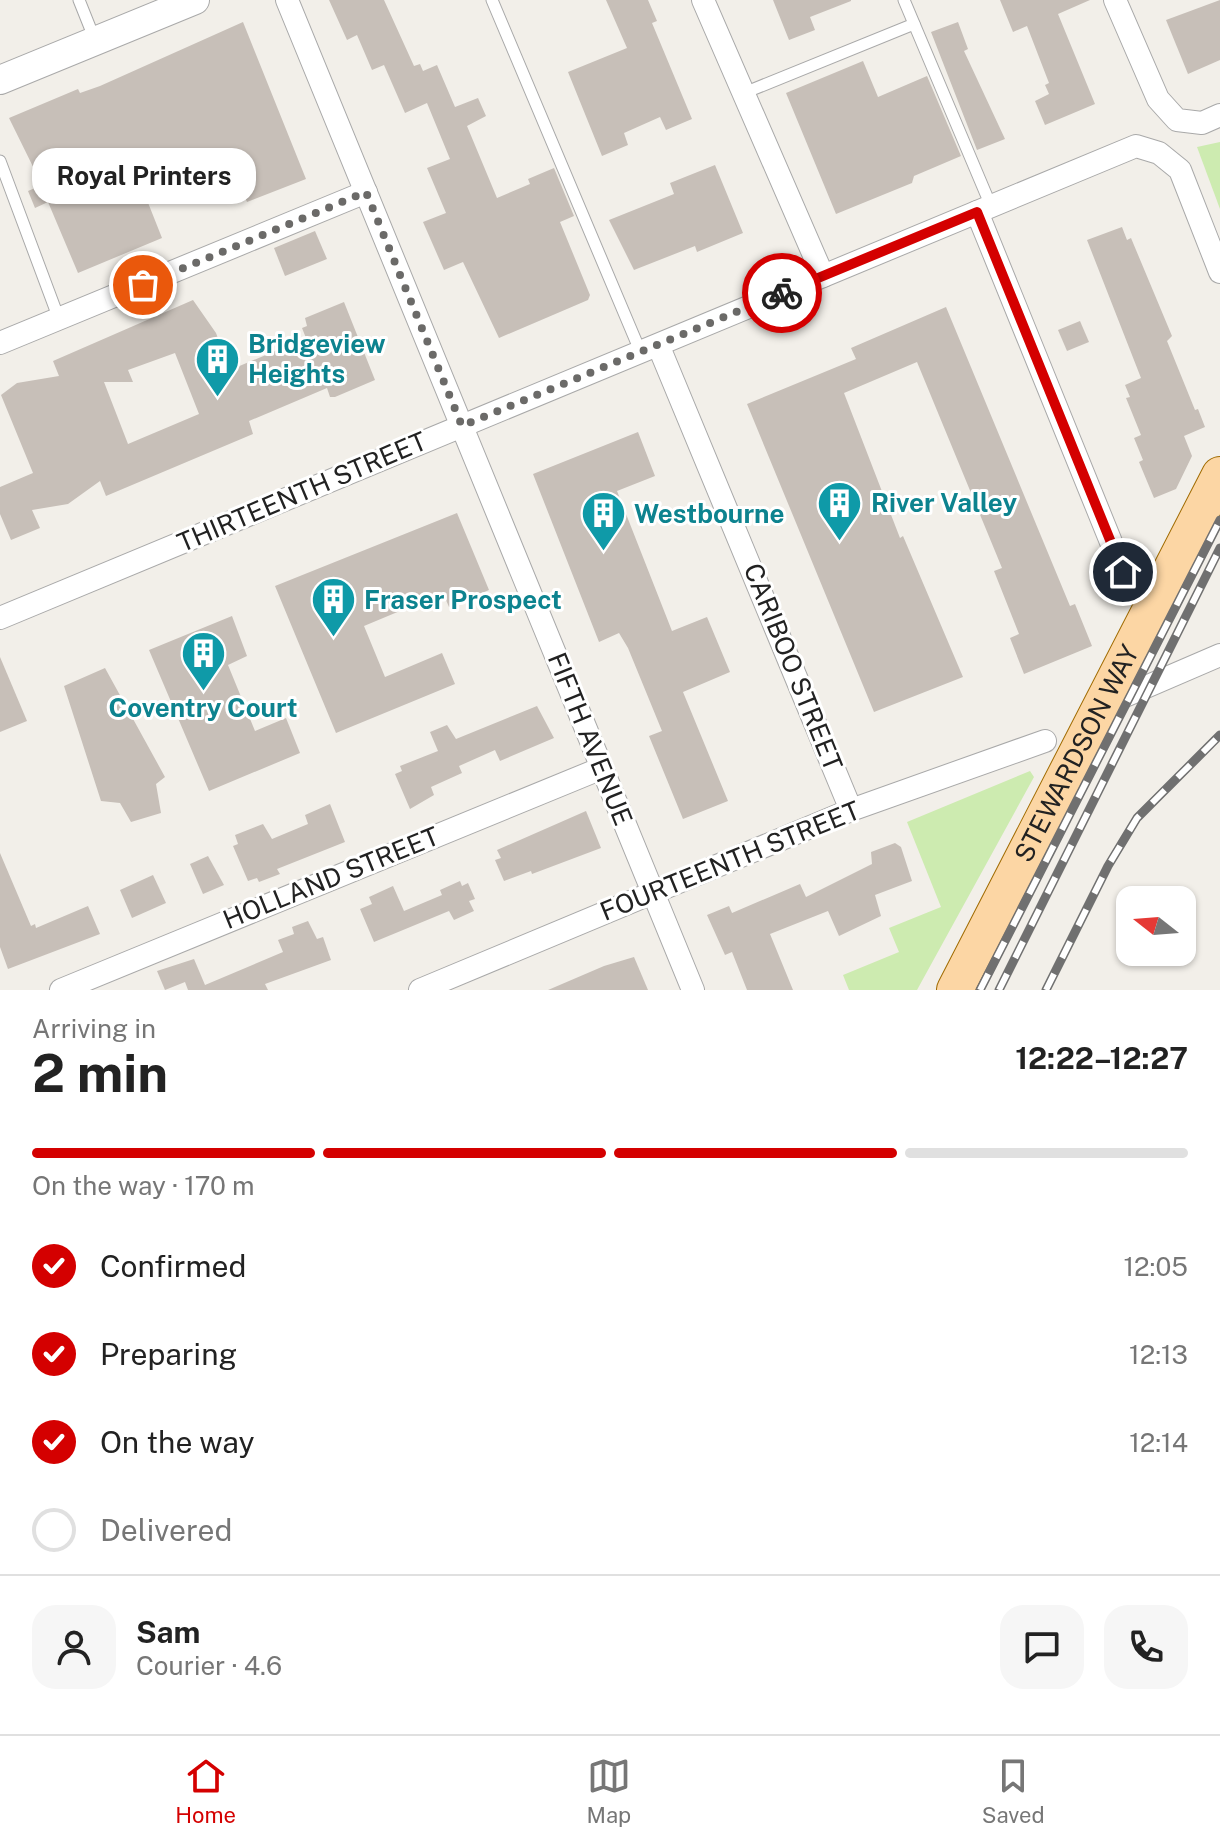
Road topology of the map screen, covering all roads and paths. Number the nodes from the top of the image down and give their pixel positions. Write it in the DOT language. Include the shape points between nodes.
graph roads {
  1 [pos="79,0"];
  2 [pos="195,0"];
  3 [pos="287,0"];
  4 [pos="492,0"];
  5 [pos="703,0"];
  6 [pos="904,0"];
  7 [pos="1115,0"];
  8 [pos="914,24"];
  9 [pos="95,41"];
  10 [pos="0,80"];
  11 [pos="744,93"];
  12 [pos="1220,115"];
  13 [pos="0,161"];
  14 [pos="366,192"];
  15 [pos="984,209"];
  16 [pos="1220,272"];
  17 [pos="823,276"];
  18 [pos="60,320"];
  19 [pos="0,343"];
  20 [pos="650,350"];
  21 [pos="462,426"];
  22 [pos="1220,475"];
  23 [pos="1126,579"];
  24 [pos="0,618"];
  25 [pos="1220,655"];
  26 [pos="1104,705"];
  27 [pos="1045,741"];
  28 [pos="602,768"];
  29 [pos="851,810"];
  30 [pos="653,893"];
  31 [pos="61,990"];
  32 [pos="420,990"];
  33 [pos="693,990"];
  34 [pos="955,990"];
  1 -- 9 [label="lane"];
  2 -- 9 [label="street"];
  3 -- 14 [label="street, FIFTH AVENUE"];
  4 -- 20 [label="lane"];
  5 -- 11 [label="street"];
  6 -- 8 [label="lane"];
  7 -- 12 [label="street" via="1158,99 1177,120 1202,123"];
  8 -- 11 [label="lane"];
  8 -- 15 [label="lane"];
  9 -- 10 [label="street"];
  11 -- 17 [label="street"];
  13 -- 18 [label="lane"];
  14 -- 18 [label="street"];
  14 -- 21 [label="street, FIFTH AVENUE"];
  15 -- 16 [label="street, THIRTEENTH STREET" via="1136,146 1159,153 1180,170"];
  15 -- 17 [label="street, THIRTEENTH STREET"];
  15 -- 23 [label="street"];
  17 -- 20 [label="street, THIRTEENTH STREET"];
  18 -- 19 [label="street"];
  20 -- 21 [label="street, THIRTEENTH STREET"];
  20 -- 29 [label="street, CARIBOO STREET"];
  21 -- 24 [label="street, THIRTEENTH STREET"];
  21 -- 28 [label="street, FIFTH AVENUE"];
  22 -- 26 [label="main road, STEWARDSON WAY"];
  25 -- 26 [label="street"];
  26 -- 34 [label="main road, STEWARDSON WAY"];
  27 -- 29 [label="street, FOURTEENTH STREET"];
  28 -- 30 [label="street, FIFTH AVENUE"];
  28 -- 31 [label="street, HOLLAND STREET"];
  29 -- 30 [label="street, FOURTEENTH STREET"];
  30 -- 32 [label="street, FOURTEENTH STREET"];
  30 -- 33 [label="street, FIFTH AVENUE"];
}
